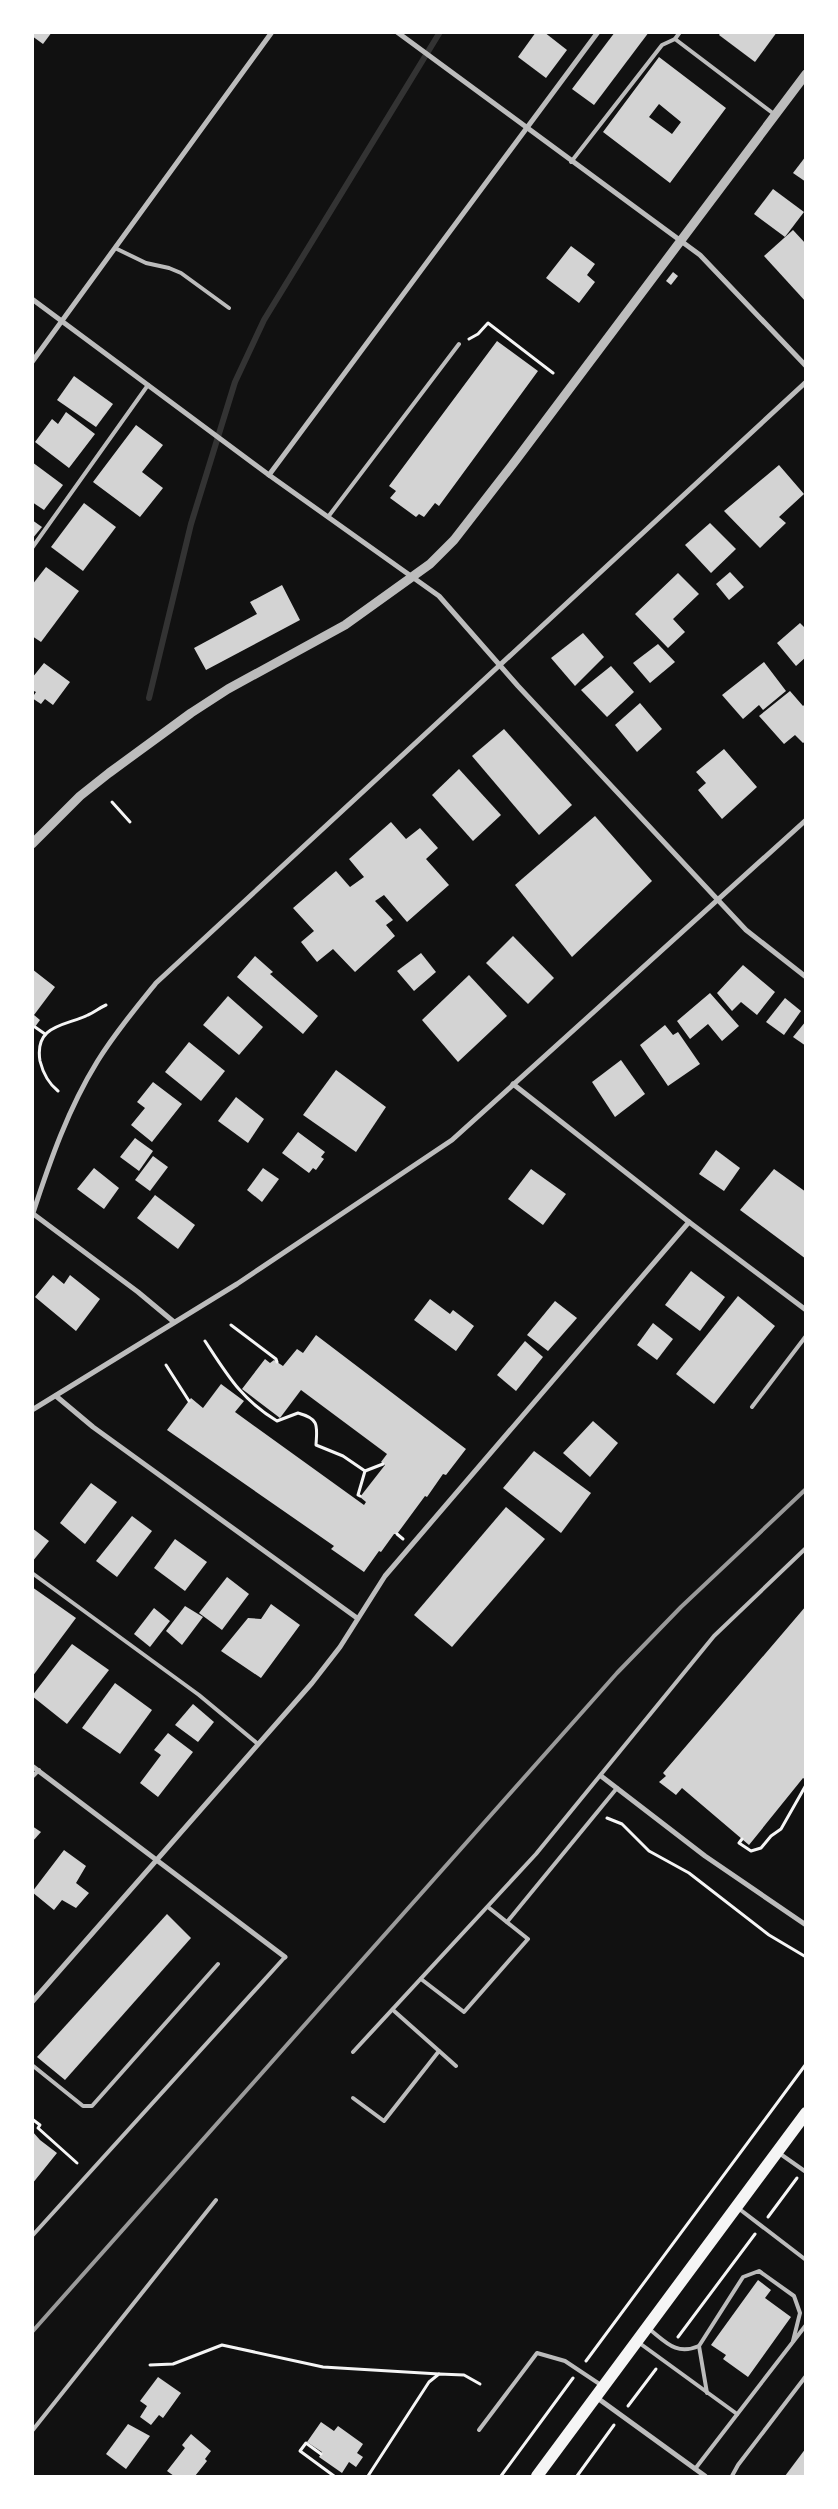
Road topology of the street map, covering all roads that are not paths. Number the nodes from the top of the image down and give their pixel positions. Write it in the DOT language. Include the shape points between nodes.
graph roads {
  1 [pos="272,32"];
  2 [pos="397,32"];
  3 [pos="598,32"];
  4 [pos="680,32"];
  5 [pos="675,39"];
  6 [pos="806,74"];
  7 [pos="774,114"];
  8 [pos="525,128"];
  9 [pos="571,162"];
  10 [pos="681,240"];
  11 [pos="115,248"];
  12 [pos="32,299"];
  13 [pos="229,308"];
  14 [pos="62,322"];
  15 [pos="459,344"];
  16 [pos="32,362"];
  17 [pos="806,366"];
  18 [pos="806,382"];
  19 [pos="148,385"];
  20 [pos="270,475"];
  21 [pos="328,517"];
  22 [pos="32,548"];
  23 [pos="415,577"];
  24 [pos="499,665"];
  25 [pos="806,820"];
  26 [pos="32,844"];
  27 [pos="717,900"];
  28 [pos="806,977"];
  29 [pos="513,1084"];
  30 [pos="33,1213"];
  31 [pos="689,1222"];
  32 [pos="804,1307"];
  33 [pos="174,1322"];
  34 [pos="806,1336"];
  35 [pos="56,1396"];
  36 [pos="752,1407"];
  37 [pos="32,1410"];
  38 [pos="806,1548"];
  39 [pos="32,1573"];
  40 [pos="356,1618"];
  41 [pos="258,1744"];
  42 [pos="32,1766"];
  43 [pos="39,1770"];
  44 [pos="601,1776"];
  45 [pos="32,1778"];
  46 [pos="617,1788"];
  47 [pos="156,1859"];
  48 [pos="488,1907"];
  49 [pos="507,1922"];
  50 [pos="806,1925"];
  51 [pos="285,1957"];
  52 [pos="218,1964"];
  53 [pos="421,1979"];
  54 [pos="32,2002"];
  55 [pos="393,2010"];
  56 [pos="439,2051"];
  57 [pos="353,2052"];
  58 [pos="32,2065"];
  59 [pos="456,2066"];
  60 [pos="353,2098"];
  61 [pos="806,2113"];
  62 [pos="776,2152"];
  63 [pos="804,2171"];
  64 [pos="216,2200"];
  65 [pos="736,2207"];
  66 [pos="32,2236"];
  67 [pos="806,2260"];
  68 [pos="806,2325"];
  69 [pos="647,2327"];
  70 [pos="637,2341"];
  71 [pos="793,2341"];
  72 [pos="699,2346"];
  73 [pos="806,2376"];
  74 [pos="599,2392"];
  75 [pos="707,2393"];
  76 [pos="738,2414"];
  77 [pos="479,2430"];
  78 [pos="32,2431"];
  79 [pos="695,2469"];
  80 [pos="537,2476"];
  81 [pos="705,2476"];
  82 [pos="732,2476"];
  1 -- 11 [label="street"];
  2 -- 8 [label="street"];
  3 -- 8 [label="street"];
  4 -- 5 [label="lane"];
  5 -- 7 [label="lane"];
  5 -- 9 [label="lane" via="662,45"];
  6 -- 7 [label="street"];
  7 -- 10 [label="street"];
  8 -- 9 [label="street"];
  8 -- 20 [label="street" via="513,149"];
  9 -- 10 [label="street"];
  10 -- 17 [label="street" via="712,267"];
  10 -- 23 [label="street" via="454,540"];
  11 -- 13 [label="lane" via="130,257 181,273"];
  11 -- 14 [label="street"];
  12 -- 14 [label="street"];
  14 -- 16 [label="street"];
  14 -- 19 [label="street"];
  15 -- 21 [label="lane"];
  18 -- 24 [label="street"];
  19 -- 20 [label="street"];
  19 -- 22 [label="lane"];
  20 -- 21 [label="street"];
  21 -- 23 [label="street"];
  23 -- 24 [label="street" via="439,596"];
  23 -- 26 [label="street" via="345,625 191,713 80,796"];
  24 -- 27 [label="street"];
  24 -- 30 [label="street" via="156,983 119,1029 79,1095"];
  25 -- 27 [label="street"];
  27 -- 28 [label="street" via="751,936"];
  27 -- 29 [label="street"];
  29 -- 31 [label="street"];
  29 -- 33 [label="street" via="452,1140 237,1284"];
  30 -- 33 [label="street"];
  31 -- 32 [label="street"];
  31 -- 40 [label="street" via="385,1576"];
  33 -- 35 [label="street"];
  34 -- 36 [label="lane"];
  35 -- 37 [label="street"];
  35 -- 40 [label="street" via="93,1427"];
  38 -- 44 [label="lane" via="714,1636"];
  39 -- 41 [label="lane" via="199,1695"];
  40 -- 41 [label="street" via="340,1647 312,1683"];
  41 -- 47 [label="street"];
  42 -- 43 [label="street"];
  43 -- 45 [label="lane"];
  43 -- 47 [label="street"];
  44 -- 46 [label="street"];
  44 -- 48 [label="lane"];
  46 -- 49 [label="lane"];
  46 -- 50 [label="street" via="705,1856"];
  47 -- 51 [label="street"];
  47 -- 54 [label="street"];
  48 -- 49 [label="lane"];
  48 -- 53 [label="lane"];
  49 -- 53 [label="lane" via="528,1939 464,2012"];
  51 -- 66 [label="lane"];
  52 -- 58 [label="lane" via="92,2106 83,2106"];
  53 -- 55 [label="lane"];
  55 -- 56 [label="lane"];
  55 -- 57 [label="lane"];
  56 -- 59 [label="lane"];
  56 -- 60 [label="lane" via="384,2121"];
  61 -- 62 [label="main road"];
  62 -- 63 [label="lane"];
  62 -- 65 [label="main road"];
  64 -- 78 [label="lane"];
  65 -- 67 [label="lane"];
  65 -- 69 [label="main road"];
  68 -- 71 [label="lane"];
  69 -- 70 [label="main road"];
  69 -- 72 [label="lane" via="677,2349 688,2351"];
  70 -- 74 [label="main road"];
  70 -- 75 [label="lane"];
  71 -- 72 [label="lane" via="800,2313 794,2296 759,2271 743,2277"];
  71 -- 76 [label="lane"];
  72 -- 75 [label="lane"];
  73 -- 82 [label="lane"];
  74 -- 77 [label="lane" via="565,2361 538,2353"];
  74 -- 79 [label="street"];
  74 -- 80 [label="main road"];
  75 -- 76 [label="lane"];
  76 -- 79 [label="lane"];
  79 -- 81 [label="street"];
}
